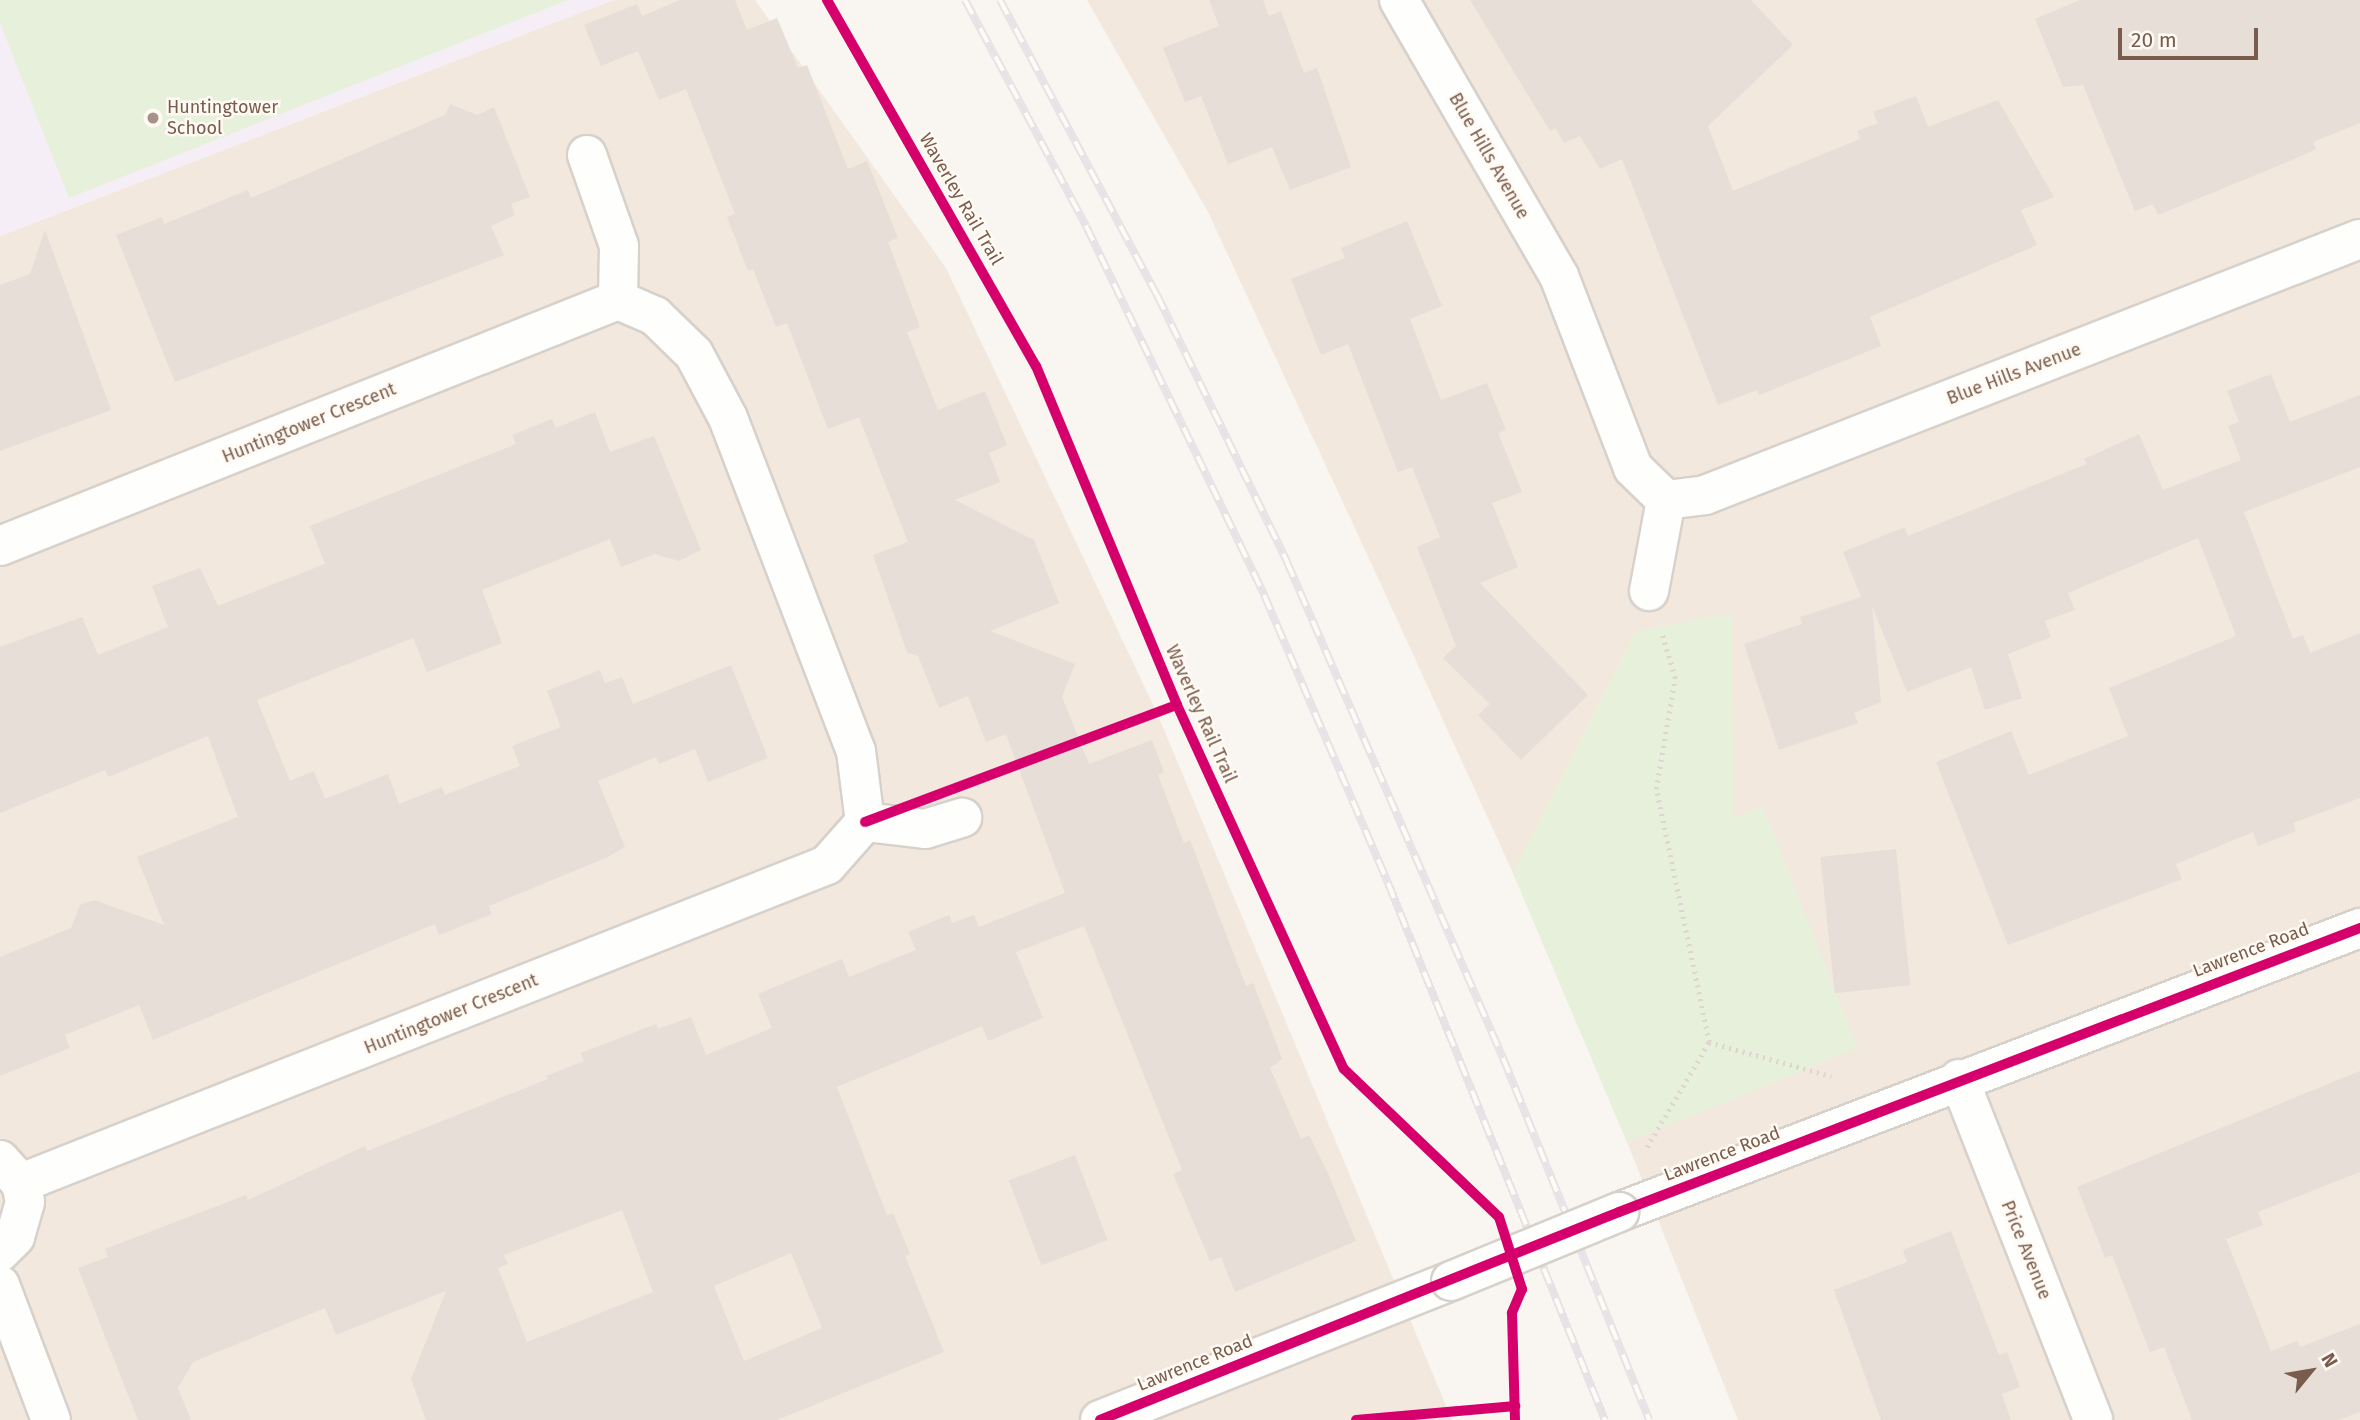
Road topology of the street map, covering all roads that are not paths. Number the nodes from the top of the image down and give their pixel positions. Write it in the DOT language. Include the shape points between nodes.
graph roads {
  1 [pos="1399,0"];
  2 [pos="587,155"];
  3 [pos="2360,239"];
  4 [pos="618,300"];
  5 [pos="1666,500"];
  6 [pos="0,545"];
  7 [pos="1648,591"];
  8 [pos="962,818"];
  9 [pos="865,822"];
  10 [pos="2360,928"];
  11 [pos="1959,1079"];
  12 [pos="10,1172"];
  13 [pos="0,1252"];
  14 [pos="0,1285"];
  15 [pos="51,1420"];
  16 [pos="1100,1420"];
  17 [pos="2093,1420"];
  1 -- 5 [label="street, Blue Hills Avenue" via="1559,276 1633,468"];
  2 -- 4 [label="street" via="619,246"];
  3 -- 5 [label="street, Blue Hills Avenue" via="1705,495"];
  4 -- 6 [label="street, Huntingtower Crescent"];
  4 -- 9 [label="street" via="655,316 694,354 728,418 856,751"];
  5 -- 7 [label="street"];
  8 -- 9 [label="street" via="925,829"];
  9 -- 12 [label="street, Huntingtower Crescent" via="827,865"];
  10 -- 11 [label="street, Lawrence Road"];
  11 -- 16 [label="street, Lawrence Road, bridge"];
  11 -- 17 [label="street, Price Avenue"];
  12 -- 13 [label="street" via="23,1220"];
  14 -- 15 [label="street"];
}
